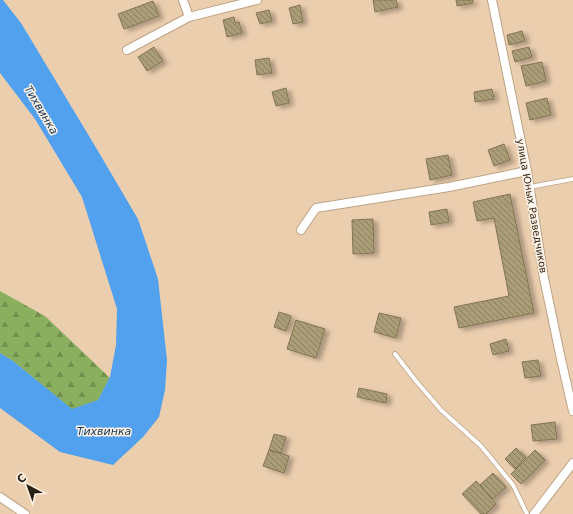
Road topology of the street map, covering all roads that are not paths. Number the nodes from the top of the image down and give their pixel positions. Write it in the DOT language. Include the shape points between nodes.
graph roads {
  1 [pos="183,0"];
  2 [pos="257,0"];
  3 [pos="492,0"];
  4 [pos="189,17"];
  5 [pos="127,50"];
  6 [pos="527,171"];
  7 [pos="573,179"];
  8 [pos="530,187"];
  9 [pos="301,230"];
  10 [pos="395,354"];
  11 [pos="573,411"];
  12 [pos="573,463"];
  13 [pos="0,497"];
  14 [pos="26,514"];
  15 [pos="526,514"];
  16 [pos="534,514"];
  1 -- 4 [label="street"];
  2 -- 4 [label="street"];
  3 -- 6 [label="street, улица Юных Разведчиков"];
  4 -- 5 [label="street"];
  6 -- 8 [label="street, улица Юных Разведчиков"];
  6 -- 9 [label="street" via="449,187 316,208"];
  7 -- 8 [label="lane"];
  8 -- 11 [label="street, улица Юных Разведчиков" via="544,278"];
  10 -- 15 [label="lane" via="441,410 481,446 513,485"];
  12 -- 16 [label="street"];
  13 -- 14 [label="street"];
}
